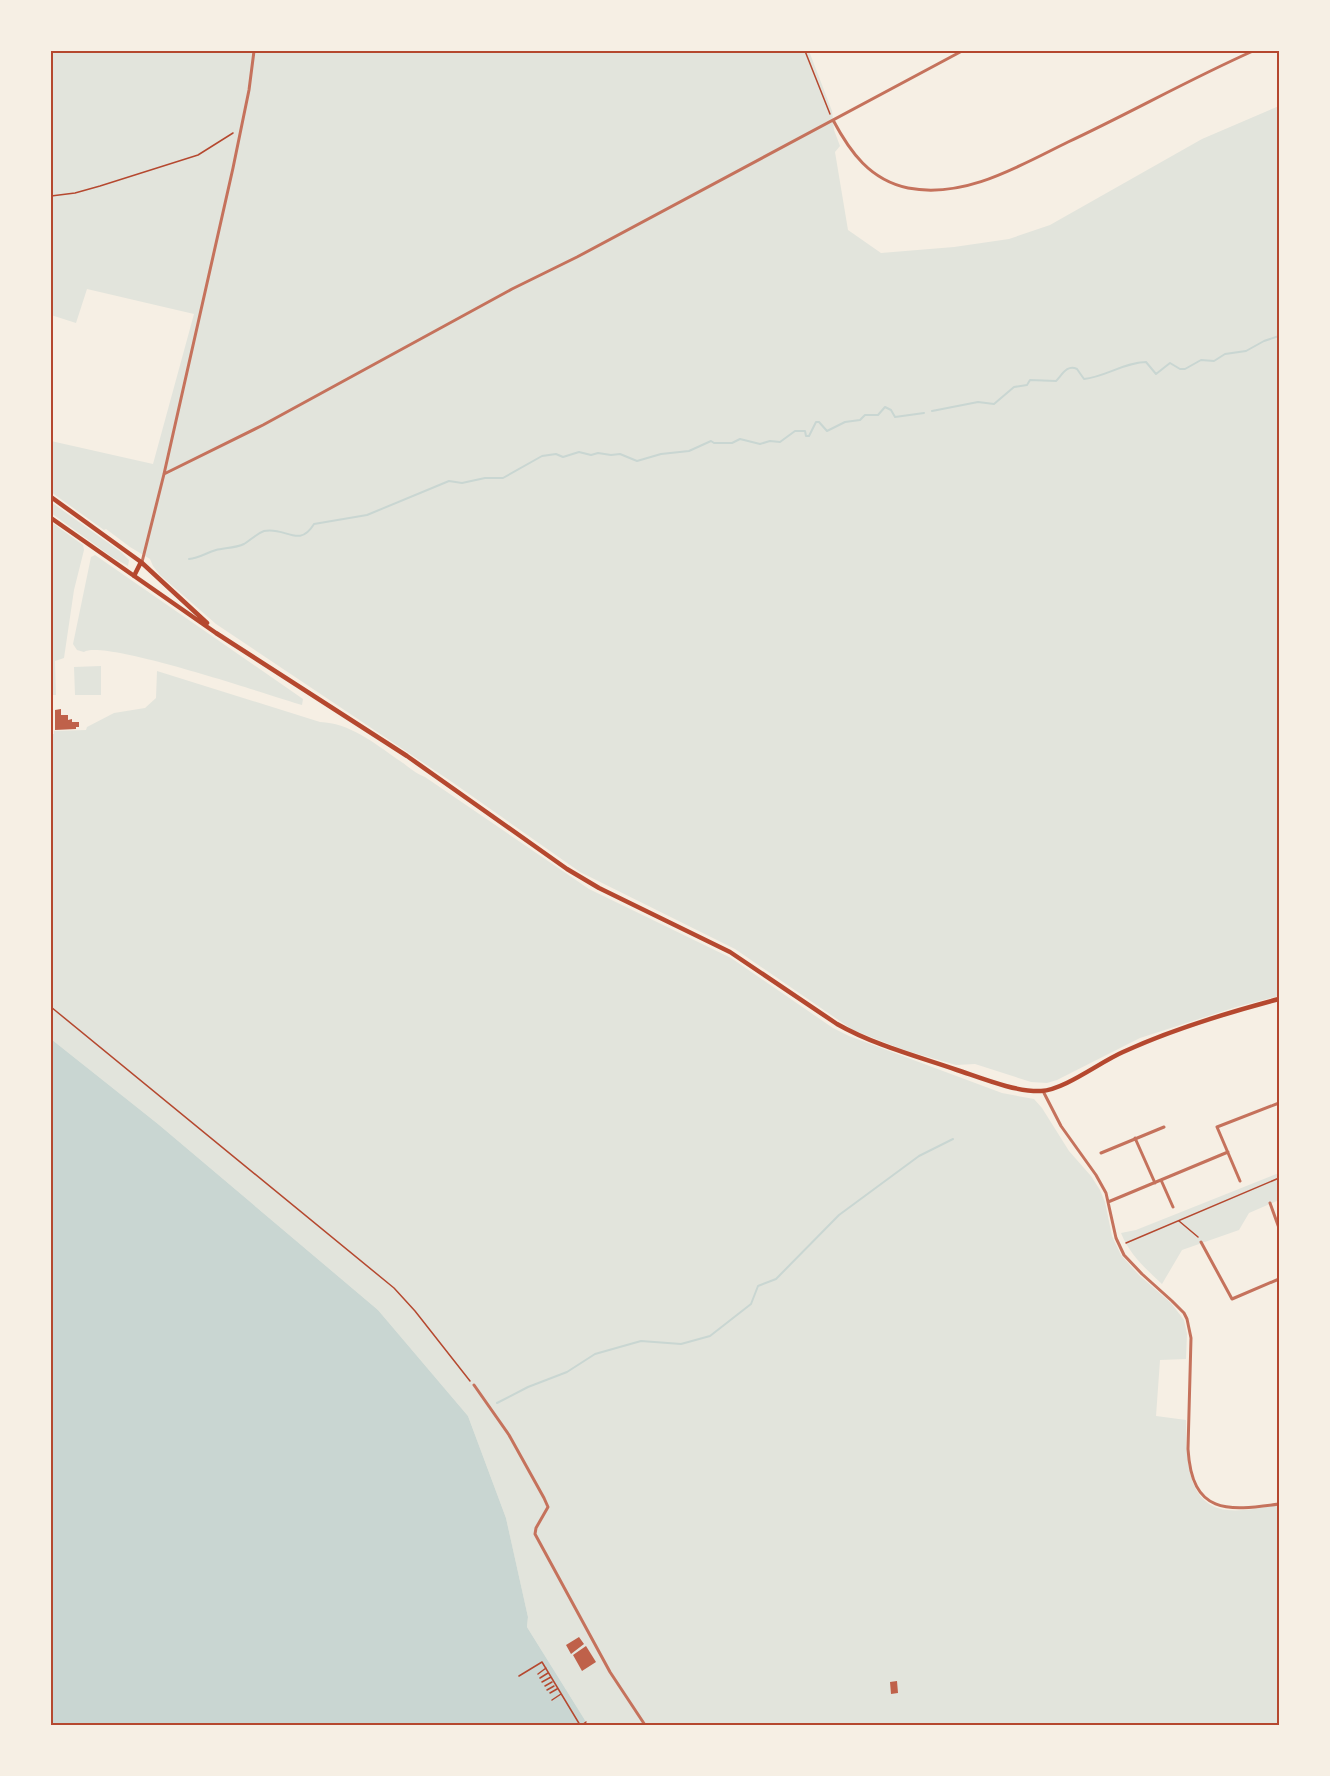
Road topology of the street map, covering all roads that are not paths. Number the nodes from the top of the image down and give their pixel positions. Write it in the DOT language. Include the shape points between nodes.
graph roads {
  1 [pos="254,51"];
  2 [pos="962,51"];
  3 [pos="1253,51"];
  4 [pos="1234,52"];
  5 [pos="1237,58"];
  6 [pos="833,120"];
  7 [pos="164,474"];
  8 [pos="51,497"];
  9 [pos="51,518"];
  10 [pos="141,562"];
  11 [pos="134,576"];
  12 [pos="216,633"];
  13 [pos="1279,999"];
  14 [pos="1043,1091"];
  15 [pos="1279,1103"];
  16 [pos="1164,1126"];
  17 [pos="1136,1138"];
  18 [pos="1228,1152"];
  19 [pos="1101,1153"];
  20 [pos="1161,1180"];
  21 [pos="1240,1181"];
  22 [pos="1155,1183"];
  23 [pos="1108,1202"];
  24 [pos="1270,1203"];
  25 [pos="1173,1207"];
  26 [pos="1279,1228"];
  27 [pos="1202,1242"];
  28 [pos="1279,1279"];
  29 [pos="474,1386"];
  30 [pos="1279,1504"];
  31 [pos="645,1725"];
  1 -- 7 [label="street" via="242,127"];
  2 -- 6 [label="street"];
  3 -- 5 [label="street"];
  4 -- 5 [label="street"];
  5 -- 6 [label="street" via="1028,162 970,184 940,190 907,188 874,173 854,155"];
  6 -- 7 [label="street"];
  7 -- 10 [label="street"];
  8 -- 10 [label="main road"];
  9 -- 11 [label="main road"];
  10 -- 11 [label="main road"];
  10 -- 12 [label="main road"];
  11 -- 12 [label="main road"];
  12 -- 14 [label="main road" via="407,756 582,879 730,952 844,1028 988,1080"];
  13 -- 14 [label="main road" via="1154,1039"];
  14 -- 23 [label="street" via="1061,1126 1101,1183"];
  15 -- 18 [label="street" via="1217,1127"];
  16 -- 17 [label="street"];
  17 -- 19 [label="street"];
  17 -- 22 [label="street"];
  18 -- 20 [label="street"];
  18 -- 21 [label="street"];
  20 -- 22 [label="street"];
  20 -- 25 [label="street"];
  22 -- 23 [label="street"];
  23 -- 30 [label="street" via="1119,1245 1131,1263 1187,1319 1191,1338 1188,1449 1195,1484 1204,1497 1221,1507"];
  24 -- 26 [label="street"];
  27 -- 28 [label="street" via="1232,1299"];
  29 -- 31 [label="street" via="509,1435 544,1498 548,1507 536,1534 610,1672"];
}
